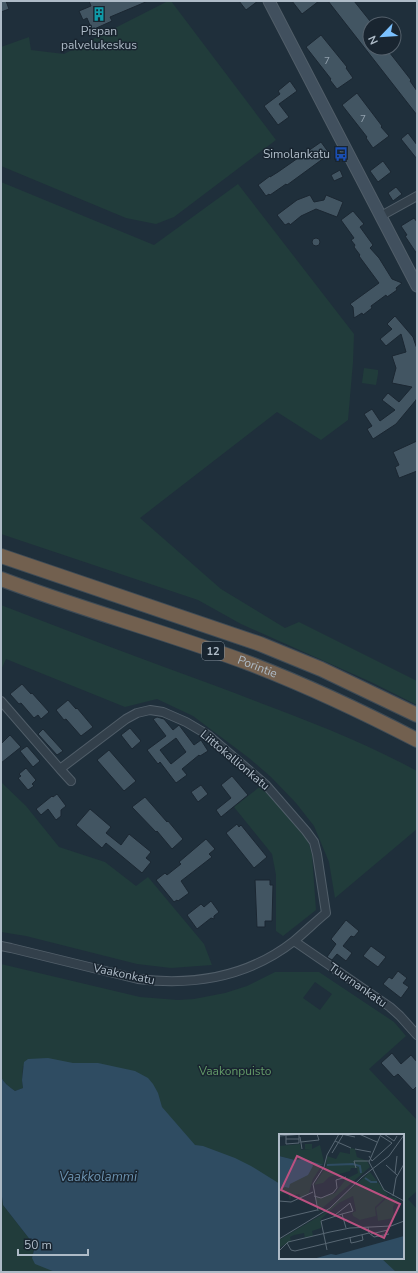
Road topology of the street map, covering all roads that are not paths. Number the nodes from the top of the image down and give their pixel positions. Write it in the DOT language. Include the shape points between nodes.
graph roads {
  1 [pos="269,1"];
  2 [pos="417,196"];
  3 [pos="381,216"];
  4 [pos="417,286"];
  5 [pos="1,556"];
  6 [pos="1,579"];
  7 [pos="1,701"];
  8 [pos="417,715"];
  9 [pos="417,740"];
  10 [pos="60,770"];
  11 [pos="71,781"];
  12 [pos="326,912"];
  13 [pos="294,941"];
  14 [pos="1,946"];
  15 [pos="417,1035"];
  1 -- 3 [label="street"];
  2 -- 3 [label="street"];
  3 -- 4 [label="street"];
  5 -- 8 [label="highway, Porintie / 12" via="260,644 322,669"];
  6 -- 9 [label="highway, Porintie / 12" via="252,664 350,706"];
  7 -- 10 [label="street"];
  10 -- 11 [label="street"];
  10 -- 12 [label="street, Liittokallionkatu" via="120,723 137,713 150,710 164,712 186,722 208,735 240,761 266,785 306,831 314,842 317,854"];
  12 -- 13 [label="street, Vaakonkatu"];
  13 -- 14 [label="street, Vaakonkatu" via="249,968 224,976 189,982 138,979"];
  13 -- 15 [label="street, Tuurnankatu" via="390,1007"];
}
